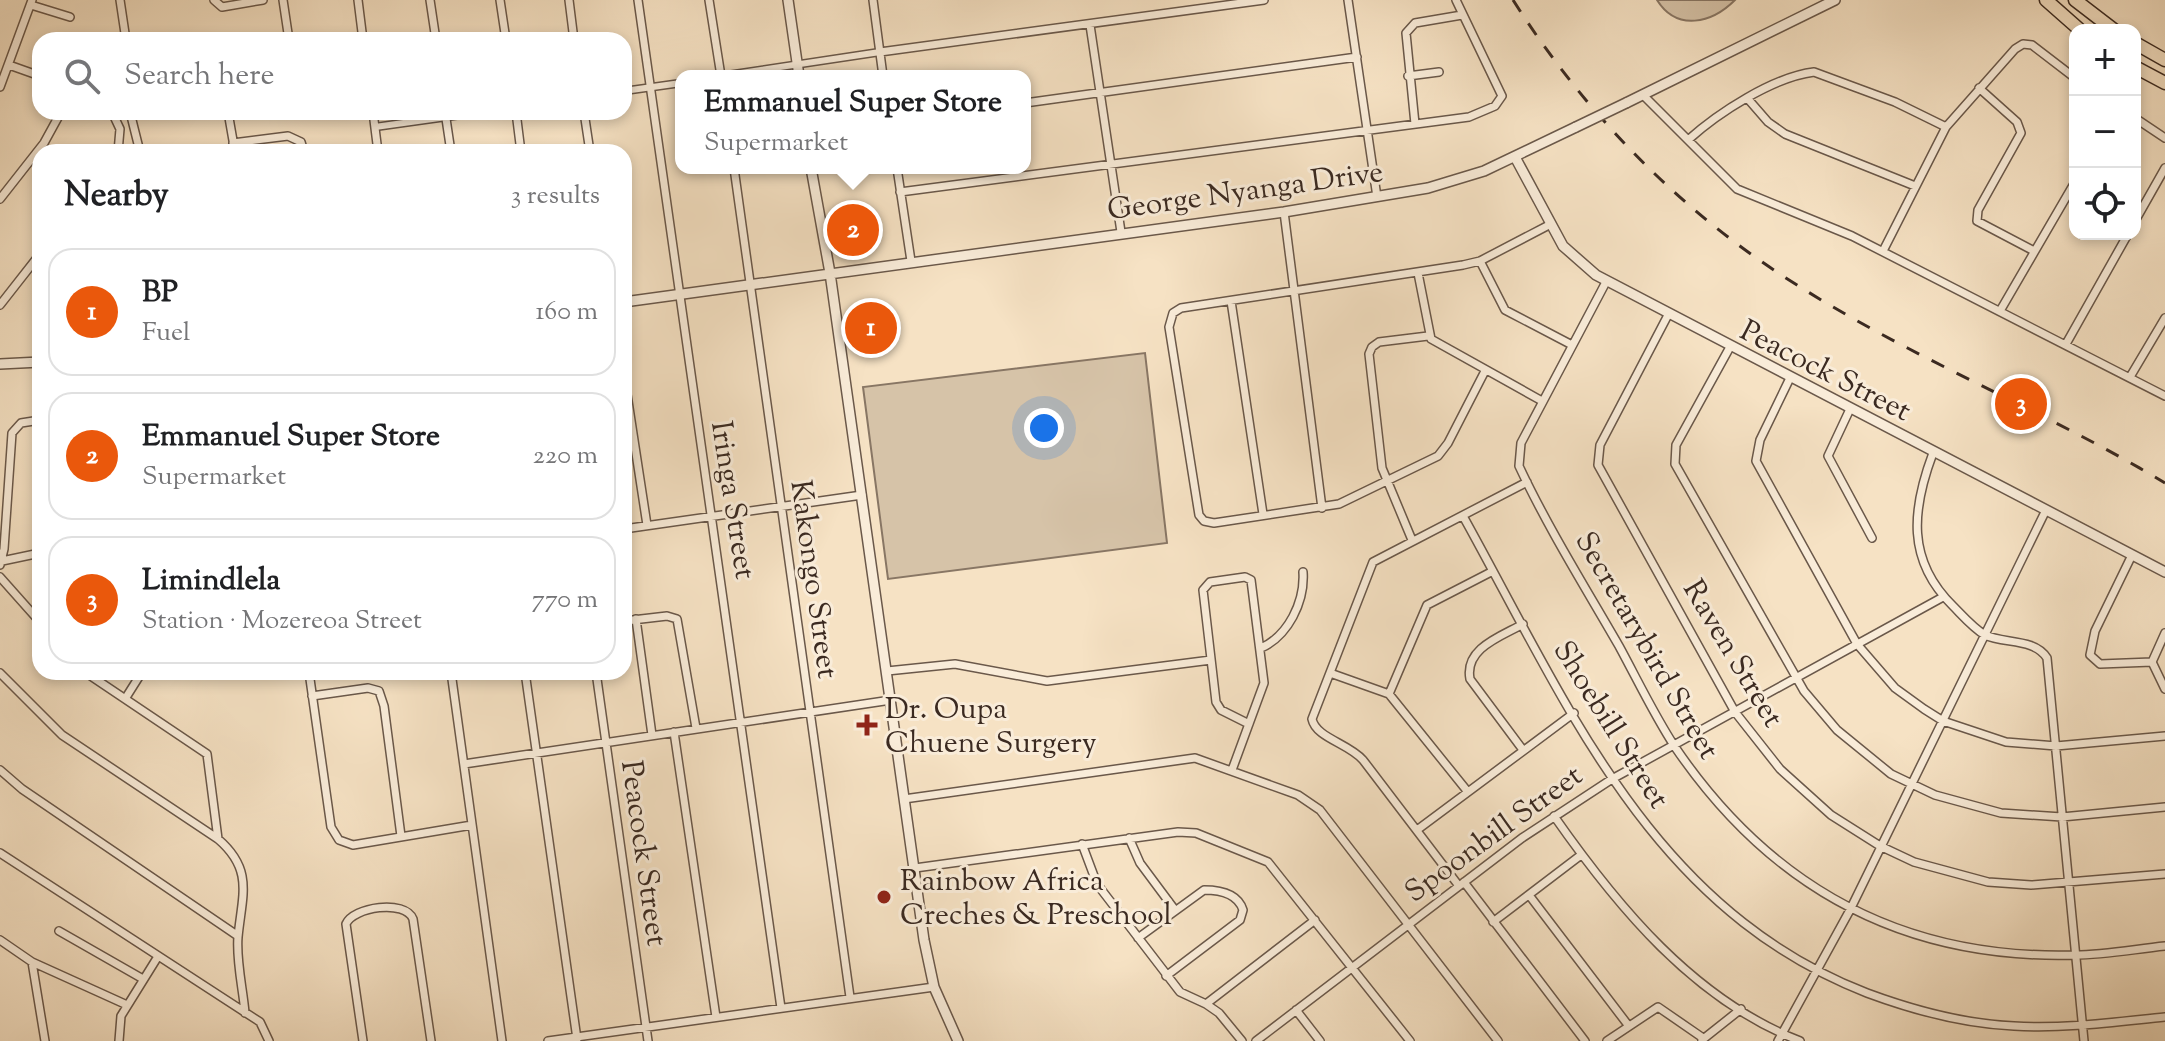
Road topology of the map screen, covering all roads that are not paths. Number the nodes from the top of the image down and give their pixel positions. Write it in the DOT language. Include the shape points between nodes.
graph roads {
  1 [pos="120,0"];
  2 [pos="214,0"];
  3 [pos="263,0"];
  4 [pos="283,0"];
  5 [pos="358,0"];
  6 [pos="430,0"];
  7 [pos="500,0"];
  8 [pos="569,0"];
  9 [pos="638,0"];
  10 [pos="709,0"];
  11 [pos="788,0"];
  12 [pos="873,0"];
  13 [pos="1264,0"];
  14 [pos="1348,0"];
  15 [pos="1456,0"];
  16 [pos="1835,0"];
  17 [pos="2046,0"];
  18 [pos="2075,0"];
  19 [pos="31,3"];
  20 [pos="1462,15"];
  21 [pos="70,17"];
  22 [pos="2073,24"];
  23 [pos="2106,24"];
  24 [pos="1090,25"];
  25 [pos="125,32"];
  26 [pos="288,32"];
  27 [pos="362,32"];
  28 [pos="435,32"];
  29 [pos="505,32"];
  30 [pos="573,32"];
  31 [pos="2141,46"];
  32 [pos="880,52"];
  33 [pos="1357,57"];
  34 [pos="2165,60"];
  35 [pos="9,65"];
  36 [pos="720,70"];
  37 [pos="798,70"];
  38 [pos="802,70"];
  39 [pos="882,70"];
  40 [pos="2141,70"];
  41 [pos="1439,72"];
  42 [pos="32,73"];
  43 [pos="2069,73"];
  44 [pos="1408,76"];
  45 [pos="2165,83"];
  46 [pos="675,84"];
  47 [pos="0,87"];
  48 [pos="649,88"];
  49 [pos="1979,88"];
  50 [pos="632,90"];
  51 [pos="1100,93"];
  52 [pos="1643,95"];
  53 [pos="1748,99"];
  54 [pos="1031,102"];
  55 [pos="57,120"];
  56 [pos="116,120"];
  57 [pos="131,120"];
  58 [pos="229,120"];
  59 [pos="374,120"];
  60 [pos="416,120"];
  61 [pos="447,120"];
  62 [pos="517,120"];
  63 [pos="585,120"];
  64 [pos="2141,122"];
  65 [pos="1415,124"];
  66 [pos="132,126"];
  67 [pos="375,127"];
  68 [pos="1946,127"];
  69 [pos="120,129"];
  70 [pos="1367,129"];
  71 [pos="2165,138"];
  72 [pos="1688,140"];
  73 [pos="43,144"];
  74 [pos="119,144"];
  75 [pos="138,144"];
  76 [pos="233,144"];
  77 [pos="252,144"];
  78 [pos="302,144"];
  79 [pos="377,144"];
  80 [pos="450,144"];
  81 [pos="520,144"];
  82 [pos="589,144"];
  83 [pos="1515,157"];
  84 [pos="32,158"];
  85 [pos="1110,163"];
  86 [pos="2165,168"];
  87 [pos="735,174"];
  88 [pos="815,174"];
  89 [pos="898,174"];
  90 [pos="1030,174"];
  91 [pos="1031,174"];
  92 [pos="1915,186"];
  93 [pos="900,192"];
  94 [pos="2069,192"];
  95 [pos="1377,197"];
  96 [pos="0,199"];
  97 [pos="2141,210"];
  98 [pos="1284,212"];
  99 [pos="1549,225"];
  100 [pos="1121,232"];
  101 [pos="2125,240"];
  102 [pos="1883,251"];
  103 [pos="2034,251"];
  104 [pos="911,261"];
  105 [pos="1480,261"];
  106 [pos="32,270"];
  107 [pos="832,273"];
  108 [pos="1418,273"];
  109 [pos="1606,282"];
  110 [pos="751,284"];
  111 [pos="1294,291"];
  112 [pos="681,294"];
  113 [pos="632,301"];
  114 [pos="1231,301"];
  115 [pos="0,305"];
  116 [pos="2000,311"];
  117 [pos="1668,315"];
  118 [pos="2165,318"];
  119 [pos="1428,336"];
  120 [pos="2066,344"];
  121 [pos="1572,345"];
  122 [pos="1730,347"];
  123 [pos="32,362"];
  124 [pos="0,364"];
  125 [pos="1485,371"];
  126 [pos="2130,377"];
  127 [pos="1790,378"];
  128 [pos="2165,396"];
  129 [pos="1542,401"];
  130 [pos="1850,409"];
  131 [pos="32,421"];
  132 [pos="632,427"];
  133 [pos="1933,453"];
  134 [pos="1527,482"];
  135 [pos="1386,483"];
  136 [pos="862,495"];
  137 [pos="782,507"];
  138 [pos="1322,508"];
  139 [pos="2046,510"];
  140 [pos="1263,514"];
  141 [pos="713,516"];
  142 [pos="1463,516"];
  143 [pos="647,525"];
  144 [pos="632,528"];
  145 [pos="1872,538"];
  146 [pos="1412,540"];
  147 [pos="32,555"];
  148 [pos="2132,555"];
  149 [pos="1,563"];
  150 [pos="1493,571"];
  151 [pos="1303,572"];
  152 [pos="2165,572"];
  153 [pos="0,577"];
  154 [pos="1943,597"];
  155 [pos="32,613"];
  156 [pos="636,619"];
  157 [pos="632,620"];
  158 [pos="1523,624"];
  159 [pos="2165,633"];
  160 [pos="1985,635"];
  161 [pos="1857,644"];
  162 [pos="1261,648"];
  163 [pos="1211,660"];
  164 [pos="2152,662"];
  165 [pos="887,671"];
  166 [pos="0,673"];
  167 [pos="1330,673"];
  168 [pos="1796,678"];
  169 [pos="97,680"];
  170 [pos="137,680"];
  171 [pos="310,680"];
  172 [pos="452,680"];
  173 [pos="526,680"];
  174 [pos="597,680"];
  175 [pos="2165,689"];
  176 [pos="1389,694"];
  177 [pos="312,696"];
  178 [pos="125,699"];
  179 [pos="891,700"];
  180 [pos="1735,712"];
  181 [pos="810,713"];
  182 [pos="1574,713"];
  183 [pos="1943,721"];
  184 [pos="743,722"];
  185 [pos="1249,724"];
  186 [pos="696,728"];
  187 [pos="674,732"];
  188 [pos="652,735"];
  189 [pos="2165,736"];
  190 [pos="605,743"];
  191 [pos="1674,745"];
  192 [pos="2056,746"];
  193 [pos="1523,750"];
  194 [pos="537,753"];
  195 [pos="464,764"];
  196 [pos="0,770"];
  197 [pos="1232,770"];
  198 [pos="1612,779"];
  199 [pos="1910,785"];
  200 [pos="1468,792"];
  201 [pos="904,799"];
  202 [pos="2165,807"];
  203 [pos="1554,816"];
  204 [pos="2062,817"];
  205 [pos="472,825"];
  206 [pos="1417,830"];
  207 [pos="401,836"];
  208 [pos="1129,838"];
  209 [pos="218,839"];
  210 [pos="1082,844"];
  211 [pos="1880,846"];
  212 [pos="0,853"];
  213 [pos="1581,855"];
  214 [pos="915,868"];
  215 [pos="2165,874"];
  216 [pos="1462,884"];
  217 [pos="2069,884"];
  218 [pos="1529,895"];
  219 [pos="1175,910"];
  220 [pos="1850,910"];
  221 [pos="1315,920"];
  222 [pos="1493,922"];
  223 [pos="1408,924"];
  224 [pos="59,931"];
  225 [pos="238,936"];
  226 [pos="1138,938"];
  227 [pos="0,940"];
  228 [pos="2165,946"];
  229 [pos="2076,955"];
  230 [pos="157,958"];
  231 [pos="32,962"];
  232 [pos="1351,967"];
  233 [pos="1817,972"];
  234 [pos="1166,976"];
  235 [pos="143,979"];
  236 [pos="934,987"];
  237 [pos="850,997"];
  238 [pos="1206,1004"];
  239 [pos="127,1005"];
  240 [pos="781,1008"];
  241 [pos="1741,1009"];
  242 [pos="1296,1010"];
  243 [pos="245,1013"];
  244 [pos="716,1017"];
  245 [pos="2165,1017"];
  246 [pos="1628,1025"];
  247 [pos="2083,1025"];
  248 [pos="646,1026"];
  249 [pos="1781,1038"];
  250 [pos="577,1039"];
  251 [pos="1702,1040"];
  252 [pos="45,1041"];
  253 [pos="119,1041"];
  254 [pos="269,1041"];
  255 [pos="363,1041"];
  256 [pos="431,1041"];
  257 [pos="502,1041"];
  258 [pos="548,1041"];
  259 [pos="648,1041"];
  260 [pos="958,1041"];
  261 [pos="1242,1041"];
  262 [pos="1256,1041"];
  263 [pos="1320,1041"];
  264 [pos="1410,1041"];
  265 [pos="1498,1041"];
  266 [pos="1585,1041"];
  267 [pos="1607,1041"];
  268 [pos="1800,1041"];
  269 [pos="2084,1041"];
  1 -- 25 [label="street"];
  2 -- 3 [label="street" via="222,7"];
  4 -- 26 [label="street"];
  5 -- 27 [label="street"];
  6 -- 28 [label="street"];
  7 -- 29 [label="street"];
  8 -- 30 [label="street"];
  9 -- 48 [label="street, Iringa Street"];
  10 -- 36 [label="street"];
  11 -- 37 [label="street"];
  12 -- 32 [label="street"];
  13 -- 24 [label="street"];
  14 -- 33 [label="street"];
  15 -- 20 [label="street"];
  16 -- 52 [label="street, George Nyanga Drive"];
  17 -- 22 [label="main road"];
  18 -- 23 [label="main road"];
  19 -- 21 [label="street"];
  19 -- 35 [label="street"];
  20 -- 44 [label="street" via="1409,28 1404,38"];
  20 -- 65 [label="street" via="1501,99 1469,117"];
  24 -- 32 [label="street"];
  24 -- 51 [label="street"];
  31 -- 34 [label="main road"];
  32 -- 38 [label="street"];
  32 -- 39 [label="street"];
  33 -- 51 [label="street"];
  33 -- 70 [label="street"];
  35 -- 42 [label="street"];
  35 -- 47 [label="street"];
  40 -- 45 [label="main road"];
  41 -- 44 [label="street"];
  43 -- 49 [label="street" via="2032,45 2023,44"];
  44 -- 65 [label="street"];
  46 -- 48 [label="street"];
  48 -- 50 [label="street"];
  48 -- 112 [label="street, Iringa Street"];
  49 -- 68 [label="street"];
  49 -- 103 [label="street" via="2017,122 2021,133 1978,210 1977,221"];
  51 -- 54 [label="street"];
  51 -- 85 [label="street"];
  52 -- 72 [label="street"];
  52 -- 83 [label="street, George Nyanga Drive, bridge"];
  53 -- 68 [label="street" via="1814,72"];
  53 -- 72 [label="street"];
  53 -- 92 [label="street" via="1785,134"];
  55 -- 73 [label="street"];
  56 -- 69 [label="street"];
  57 -- 66 [label="street"];
  58 -- 76 [label="street"];
  59 -- 67 [label="street"];
  60 -- 67 [label="street"];
  61 -- 80 [label="street"];
  62 -- 81 [label="street"];
  63 -- 82 [label="street"];
  64 -- 71 [label="street"];
  65 -- 70 [label="street"];
  66 -- 69 [label="street"];
  66 -- 75 [label="street"];
  67 -- 79 [label="street"];
  68 -- 92 [label="street"];
  69 -- 74 [label="street"];
  70 -- 85 [label="street"];
  70 -- 95 [label="street"];
  72 -- 102 [label="street" via="1746,194"];
  77 -- 78 [label="street" via="288,136"];
  83 -- 95 [label="street, George Nyanga Drive" via="1452,182"];
  83 -- 99 [label="street, Peacock Street"];
  84 -- 96 [label="street"];
  85 -- 91 [label="street"];
  85 -- 100 [label="street"];
  86 -- 97 [label="street"];
  87 -- 110 [label="street, Kakongo Street"];
  88 -- 107 [label="street"];
  89 -- 93 [label="street"];
  90 -- 93 [label="street"];
  92 -- 102 [label="street"];
  93 -- 104 [label="street"];
  94 -- 103 [label="street"];
  95 -- 98 [label="street, George Nyanga Drive"];
  98 -- 100 [label="street, George Nyanga Drive"];
  98 -- 111 [label="street"];
  99 -- 105 [label="street"];
  99 -- 109 [label="street, Peacock Street" via="1575,260"];
  100 -- 104 [label="street, George Nyanga Drive"];
  101 -- 120 [label="street"];
  102 -- 116 [label="street"];
  103 -- 116 [label="street"];
  104 -- 107 [label="street, George Nyanga Drive"];
  105 -- 108 [label="street"];
  105 -- 121 [label="street" via="1505,310"];
  106 -- 115 [label="street"];
  107 -- 110 [label="street, George Nyanga Drive"];
  107 -- 136 [label="street"];
  108 -- 111 [label="street"];
  108 -- 119 [label="street"];
  109 -- 117 [label="street, Peacock Street"];
  109 -- 121 [label="street, Secretarybird Street"];
  110 -- 112 [label="street, George Nyanga Drive"];
  110 -- 137 [label="street, Kakongo Street"];
  111 -- 114 [label="street"];
  111 -- 138 [label="street"];
  112 -- 113 [label="street, George Nyanga Drive"];
  112 -- 141 [label="street, Iringa Street"];
  114 -- 140 [label="street"];
  114 -- 140 [label="street" via="1181,308 1170,317 1169,327 1199,515 1214,523"];
  116 -- 120 [label="street"];
  117 -- 122 [label="street, Peacock Street"];
  117 -- 180 [label="street, Raven Street" via="1596,459"];
  118 -- 126 [label="street"];
  119 -- 125 [label="street"];
  119 -- 135 [label="street" via="1379,342 1370,350"];
  120 -- 126 [label="street"];
  121 -- 129 [label="street, Secretarybird Street"];
  122 -- 127 [label="street, Peacock Street"];
  122 -- 168 [label="street" via="1676,445 1674,458"];
  123 -- 124 [label="street"];
  125 -- 129 [label="street"];
  125 -- 135 [label="street" via="1442,453"];
  126 -- 128 [label="street"];
  127 -- 130 [label="street, Peacock Street"];
  127 -- 161 [label="street" via="1760,440 1756,461"];
  129 -- 134 [label="street, Secretarybird Street" via="1518,450"];
  130 -- 133 [label="street, Peacock Street"];
  130 -- 145 [label="street" via="1828,456"];
  131 -- 149 [label="street" via="12,433"];
  132 -- 143 [label="street"];
  133 -- 139 [label="street, Peacock Street"];
  133 -- 154 [label="street" via="1915,531 1924,568"];
  134 -- 142 [label="street"];
  134 -- 191 [label="street, Secretarybird Street"];
  135 -- 138 [label="street"];
  135 -- 146 [label="street"];
  136 -- 137 [label="street"];
  136 -- 165 [label="street"];
  137 -- 141 [label="street"];
  137 -- 181 [label="street, Kakongo Street"];
  138 -- 140 [label="street"];
  139 -- 148 [label="street, Peacock Street"];
  139 -- 160 [label="street"];
  141 -- 143 [label="street"];
  141 -- 184 [label="street, Iringa Street"];
  142 -- 146 [label="street"];
  142 -- 150 [label="street, Shoebill Street"];
  143 -- 144 [label="street"];
  146 -- 167 [label="street" via="1371,566"];
  147 -- 149 [label="street"];
  148 -- 152 [label="street, Peacock Street"];
  148 -- 164 [label="street" via="2095,631 2090,655 2105,665"];
  150 -- 158 [label="street, Shoebill Street"];
  150 -- 176 [label="street" via="1427,605"];
  151 -- 162 [label="street" via="1284,634"];
  153 -- 155 [label="street"];
  154 -- 160 [label="street"];
  154 -- 161 [label="street, Spoonbill Street"];
  156 -- 157 [label="street"];
  156 -- 186 [label="street" via="667,616 679,623"];
  156 -- 188 [label="street"];
  158 -- 182 [label="street, Shoebill Street"];
  158 -- 193 [label="street" via="1480,649 1469,672"];
  159 -- 164 [label="street"];
  160 -- 183 [label="street"];
  160 -- 192 [label="street" via="2044,653"];
  161 -- 168 [label="street, Spoonbill Street"];
  161 -- 183 [label="street" via="1895,688"];
  162 -- 163 [label="street" via="1251,580 1210,582 1203,590"];
  162 -- 185 [label="street" via="1264,683"];
  163 -- 165 [label="street" via="1047,681 955,664"];
  163 -- 185 [label="street" via="1218,707"];
  164 -- 175 [label="street"];
  165 -- 179 [label="street"];
  166 -- 209 [label="street" via="62,735"];
  167 -- 176 [label="street"];
  167 -- 206 [label="street" via="1313,724 1320,734 1355,751"];
  168 -- 180 [label="street, Spoonbill Street"];
  168 -- 199 [label="street" via="1837,730"];
  169 -- 178 [label="street"];
  170 -- 178 [label="street"];
  171 -- 177 [label="street"];
  172 -- 195 [label="street"];
  173 -- 194 [label="street"];
  174 -- 190 [label="street, Peacock Street"];
  176 -- 200 [label="street"];
  177 -- 207 [label="street" via="333,833 349,845"];
  177 -- 207 [label="street" via="372,687 379,691"];
  178 -- 209 [label="street" via="208,756"];
  179 -- 181 [label="street"];
  179 -- 201 [label="street"];
  180 -- 191 [label="street, Spoonbill Street"];
  180 -- 211 [label="street, Raven Street" via="1804,792"];
  181 -- 184 [label="street"];
  181 -- 237 [label="street, Kakongo Street"];
  182 -- 193 [label="street"];
  182 -- 198 [label="street, Shoebill Street"];
  183 -- 192 [label="street" via="2006,742"];
  183 -- 199 [label="street"];
  184 -- 186 [label="street"];
  184 -- 240 [label="street, Iringa Street"];
  185 -- 197 [label="street"];
  186 -- 187 [label="street"];
  187 -- 188 [label="street"];
  187 -- 244 [label="street"];
  188 -- 190 [label="street"];
  189 -- 192 [label="street"];
  190 -- 194 [label="street"];
  190 -- 248 [label="street, Peacock Street"];
  191 -- 198 [label="street, Spoonbill Street"];
  191 -- 220 [label="street, Secretarybird Street" via="1745,834 1789,871"];
  192 -- 204 [label="street"];
  193 -- 200 [label="street"];
  194 -- 195 [label="street"];
  194 -- 250 [label="street"];
  195 -- 205 [label="street"];
  196 -- 225 [label="street"];
  197 -- 201 [label="street" via="1203,759 1185,759"];
  197 -- 223 [label="street" via="1313,802"];
  198 -- 203 [label="street, Spoonbill Street"];
  198 -- 233 [label="street, Shoebill Street" via="1695,883 1764,939"];
  199 -- 204 [label="street" via="1973,807"];
  199 -- 211 [label="street"];
  200 -- 206 [label="street"];
  201 -- 214 [label="street"];
  202 -- 204 [label="street"];
  203 -- 213 [label="street"];
  203 -- 216 [label="street, Spoonbill Street"];
  204 -- 217 [label="street"];
  205 -- 207 [label="street"];
  205 -- 257 [label="street"];
  206 -- 216 [label="street"];
  208 -- 210 [label="street"];
  208 -- 219 [label="street" via="1140,863"];
  208 -- 221 [label="street" via="1190,831 1257,855"];
  209 -- 225 [label="street" via="242,870 244,909"];
  210 -- 214 [label="street"];
  210 -- 226 [label="street" via="1097,884"];
  211 -- 217 [label="street, Raven Street" via="1914,862 1988,882"];
  211 -- 220 [label="street"];
  212 -- 230 [label="street"];
  213 -- 218 [label="street"];
  213 -- 241 [label="street" via="1637,924"];
  214 -- 236 [label="street"];
  215 -- 217 [label="street, Raven Street"];
  216 -- 222 [label="street"];
  216 -- 223 [label="street, Spoonbill Street"];
  217 -- 229 [label="street"];
  218 -- 222 [label="street"];
  218 -- 246 [label="street"];
  219 -- 226 [label="street"];
  219 -- 234 [label="street" via="1209,890 1236,898 1243,910 1240,920"];
  220 -- 229 [label="street, Secretarybird Street" via="1966,948"];
  220 -- 233 [label="street"];
  221 -- 232 [label="street"];
  221 -- 238 [label="street"];
  222 -- 266 [label="street"];
  223 -- 232 [label="street, Spoonbill Street"];
  223 -- 265 [label="street"];
  224 -- 235 [label="street"];
  225 -- 243 [label="street"];
  226 -- 234 [label="street"];
  227 -- 231 [label="street"];
  228 -- 229 [label="street, Secretarybird Street"];
  229 -- 247 [label="street"];
  230 -- 235 [label="street"];
  230 -- 243 [label="street"];
  231 -- 239 [label="street"];
  231 -- 252 [label="street"];
  232 -- 242 [label="street, Spoonbill Street"];
  232 -- 264 [label="street"];
  233 -- 247 [label="street, Shoebill Street" via="1936,1014 2017,1027"];
  233 -- 249 [label="street"];
  234 -- 238 [label="street" via="1186,997"];
  235 -- 239 [label="street"];
  236 -- 237 [label="street"];
  236 -- 260 [label="street"];
  237 -- 240 [label="street"];
  238 -- 261 [label="street"];
  239 -- 253 [label="street" via="117,1028"];
  240 -- 244 [label="street"];
  241 -- 249 [label="street"];
  241 -- 251 [label="street"];
  242 -- 262 [label="street, Spoonbill Street"];
  242 -- 263 [label="street"];
  243 -- 254 [label="street" via="265,1028"];
  244 -- 248 [label="street"];
  245 -- 247 [label="street, Shoebill Street"];
  246 -- 251 [label="street" via="1658,1007"];
  246 -- 267 [label="street"];
  247 -- 269 [label="street"];
  248 -- 250 [label="street"];
  248 -- 259 [label="street, Peacock Street"];
  249 -- 268 [label="street"];
  250 -- 258 [label="street"];
  255 -- 256 [label="street" via="346,924 357,913 401,906 413,919"];
}
